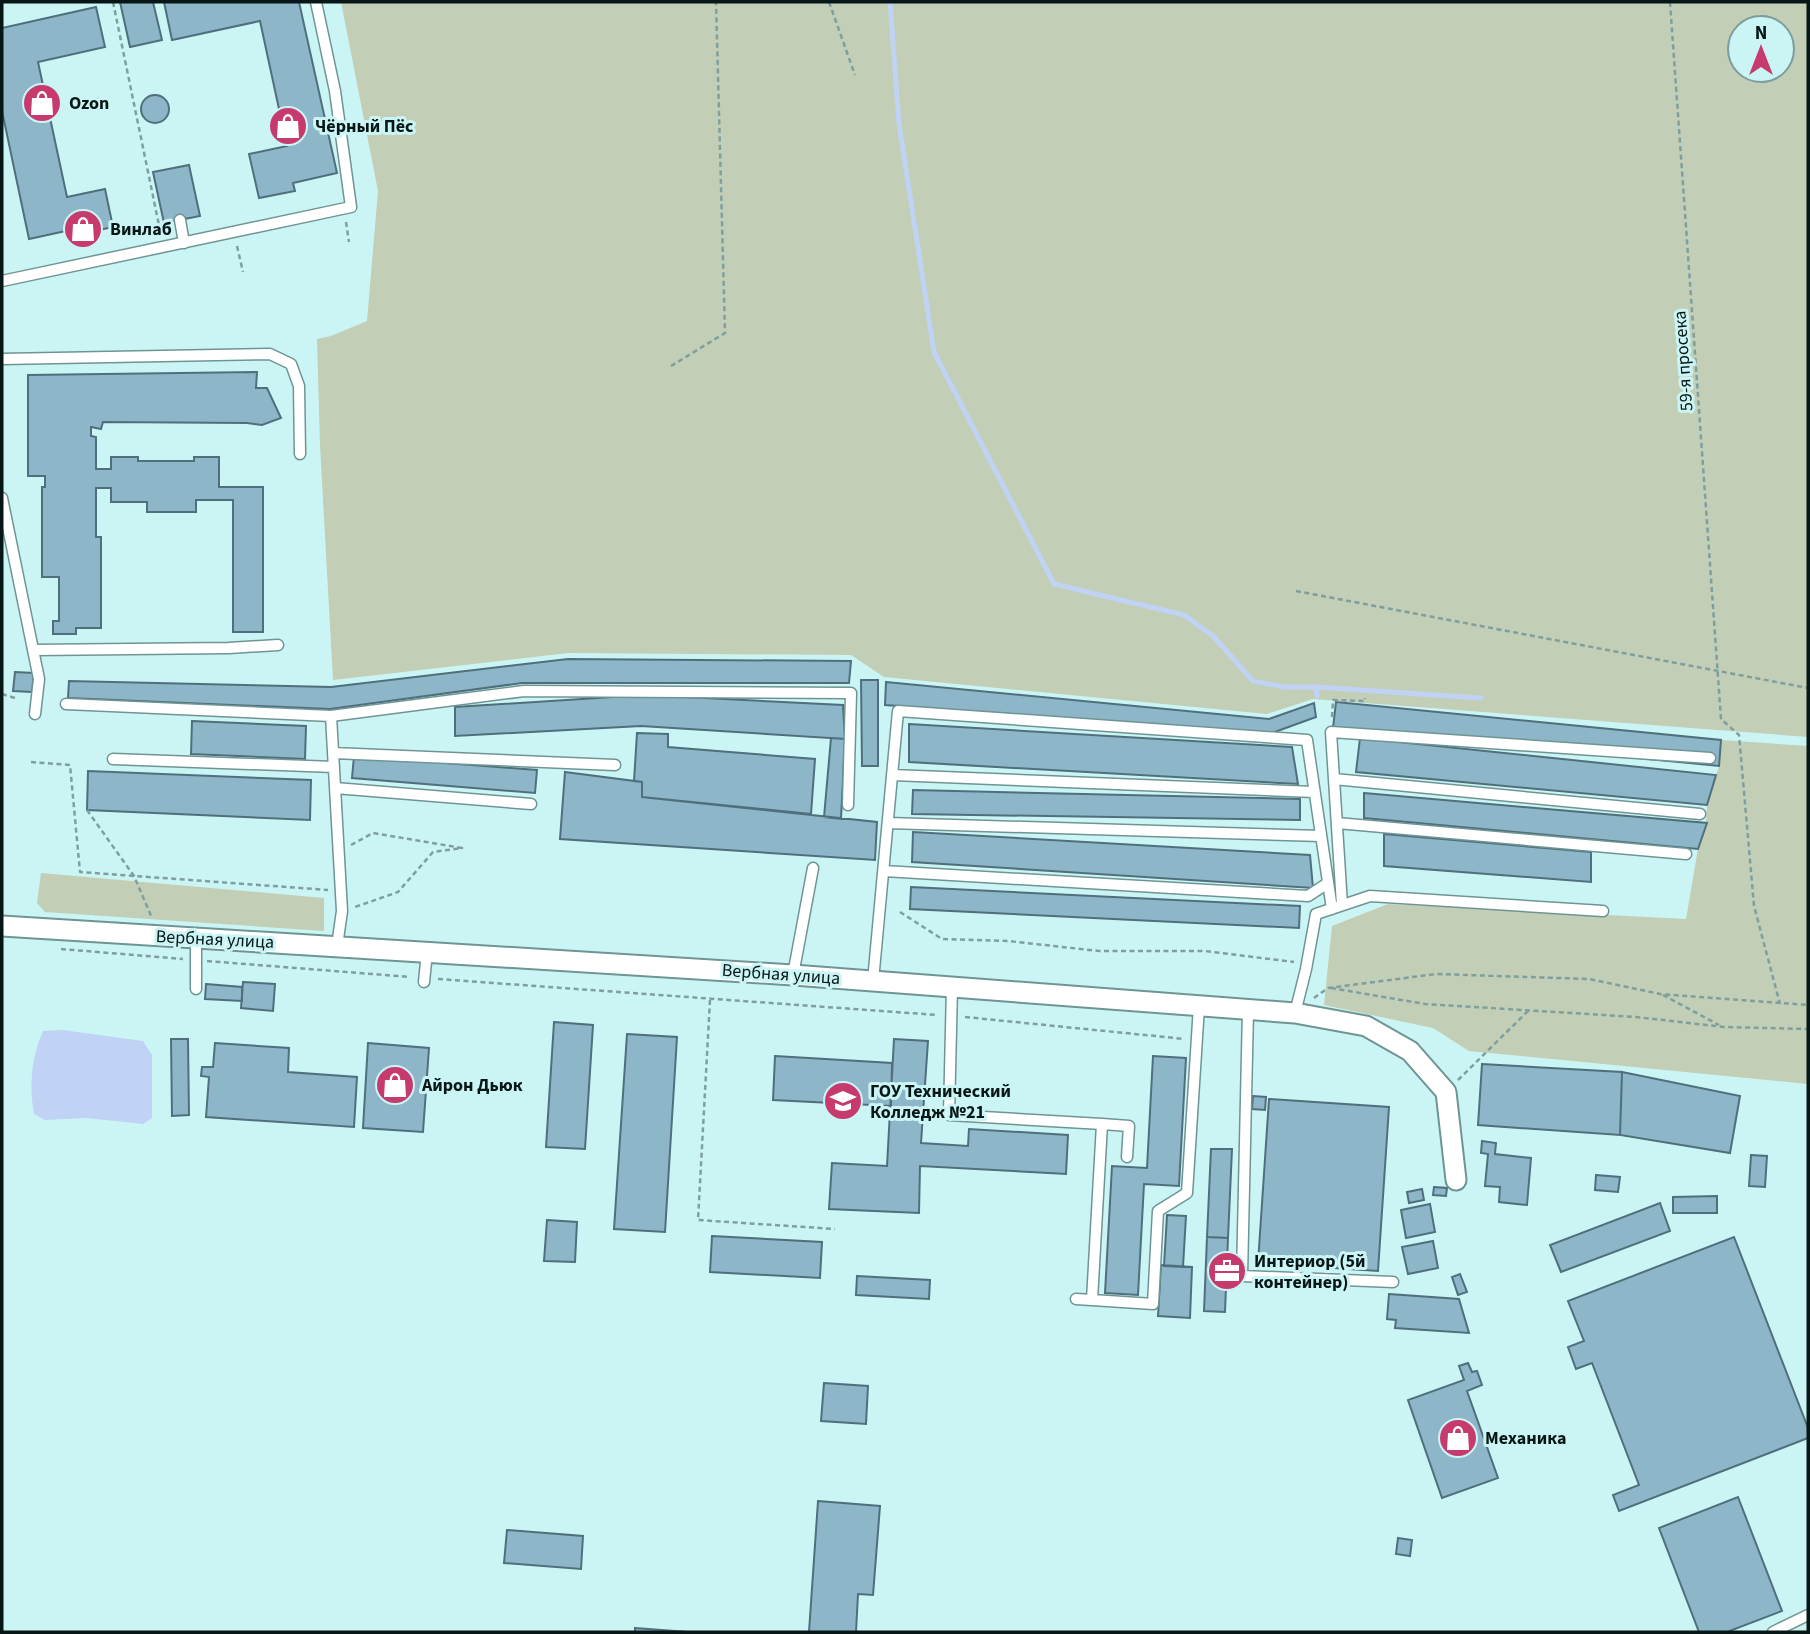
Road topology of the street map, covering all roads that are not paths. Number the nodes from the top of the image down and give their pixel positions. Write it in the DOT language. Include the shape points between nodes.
graph roads {
  1 [pos="316,2"];
  2 [pos="180,220"];
  3 [pos="184,243"];
  4 [pos="2,281"];
  5 [pos="2,359"];
  6 [pos="300,454"];
  7 [pos="2,498"];
  8 [pos="278,645"];
  9 [pos="33,650"];
  10 [pos="66,704"];
  11 [pos="35,714"];
  12 [pos="331,716"];
  13 [pos="333,753"];
  14 [pos="1710,758"];
  15 [pos="113,759"];
  16 [pos="615,765"];
  17 [pos="334,767"];
  18 [pos="892,775"];
  19 [pos="1334,779"];
  20 [pos="335,788"];
  21 [pos="1314,792"];
  22 [pos="531,804"];
  23 [pos="848,804"];
  24 [pos="1700,814"];
  25 [pos="888,823"];
  26 [pos="1337,823"];
  27 [pos="1321,836"];
  28 [pos="1686,854"];
  29 [pos="813,868"];
  30 [pos="884,871"];
  31 [pos="1328,883"];
  32 [pos="1337,907"];
  33 [pos="1603,911"];
  34 [pos="2,926"];
  35 [pos="196,939"];
  36 [pos="337,946"];
  37 [pos="427,951"];
  38 [pos="793,975"];
  39 [pos="425,980"];
  40 [pos="873,981"];
  41 [pos="952,987"];
  42 [pos="196,989"];
  43 [pos="1199,1006"];
  44 [pos="1248,1010"];
  45 [pos="1295,1013"];
  46 [pos="1102,1124"];
  47 [pos="1128,1157"];
  48 [pos="1456,1180"];
  49 [pos="1393,1282"];
  50 [pos="1076,1299"];
  51 [pos="1092,1300"];
  52 [pos="1808,1615"];
  53 [pos="1773,1632"];
  1 -- 3 [label="lane" via="335,91 351,207"];
  2 -- 3 [label="lane"];
  3 -- 4 [label="lane"];
  5 -- 6 [label="lane" via="270,354 291,364 299,386"];
  7 -- 9 [label="lane"];
  8 -- 9 [label="lane"];
  9 -- 11 [label="lane" via="38,679"];
  10 -- 12 [label="lane"];
  12 -- 13 [label="lane"];
  12 -- 23 [label="lane" via="523,691 851,693"];
  13 -- 16 [label="lane"];
  13 -- 17 [label="lane"];
  14 -- 19 [label="lane" via="1331,732"];
  15 -- 17 [label="lane"];
  17 -- 20 [label="lane"];
  18 -- 21 [label="lane"];
  18 -- 21 [label="lane" via="898,711 1307,740"];
  18 -- 25 [label="lane"];
  19 -- 24 [label="lane"];
  19 -- 26 [label="lane"];
  20 -- 22 [label="lane"];
  20 -- 36 [label="lane" via="342,911"];
  21 -- 27 [label="lane"];
  25 -- 27 [label="lane"];
  25 -- 30 [label="lane"];
  26 -- 28 [label="lane"];
  26 -- 32 [label="lane"];
  27 -- 31 [label="lane"];
  29 -- 38 [label="lane"];
  30 -- 31 [label="lane" via="1308,896"];
  30 -- 40 [label="lane"];
  31 -- 32 [label="lane"];
  32 -- 33 [label="lane" via="1370,896"];
  32 -- 45 [label="lane" via="1317,914"];
  34 -- 35 [label="street, Вербная улица"];
  35 -- 36 [label="street, Вербная улица"];
  35 -- 42 [label="lane"];
  36 -- 37 [label="street, Вербная улица"];
  37 -- 38 [label="street, Вербная улица"];
  37 -- 39 [label="lane"];
  38 -- 40 [label="street, Вербная улица"];
  40 -- 41 [label="street, Вербная улица"];
  41 -- 43 [label="street, Вербная улица"];
  41 -- 46 [label="lane" via="949,1115"];
  43 -- 44 [label="street, Вербная улица"];
  43 -- 51 [label="lane" via="1187,1193 1158,1211 1153,1304"];
  44 -- 45 [label="street, Вербная улица"];
  44 -- 49 [label="lane" via="1242,1276"];
  45 -- 48 [label="street, Вербная улица" via="1366,1026 1410,1051 1446,1092"];
  46 -- 47 [label="lane" via="1129,1126"];
  46 -- 51 [label="lane"];
  50 -- 51 [label="lane"];
  52 -- 53 [label="lane"];
}
